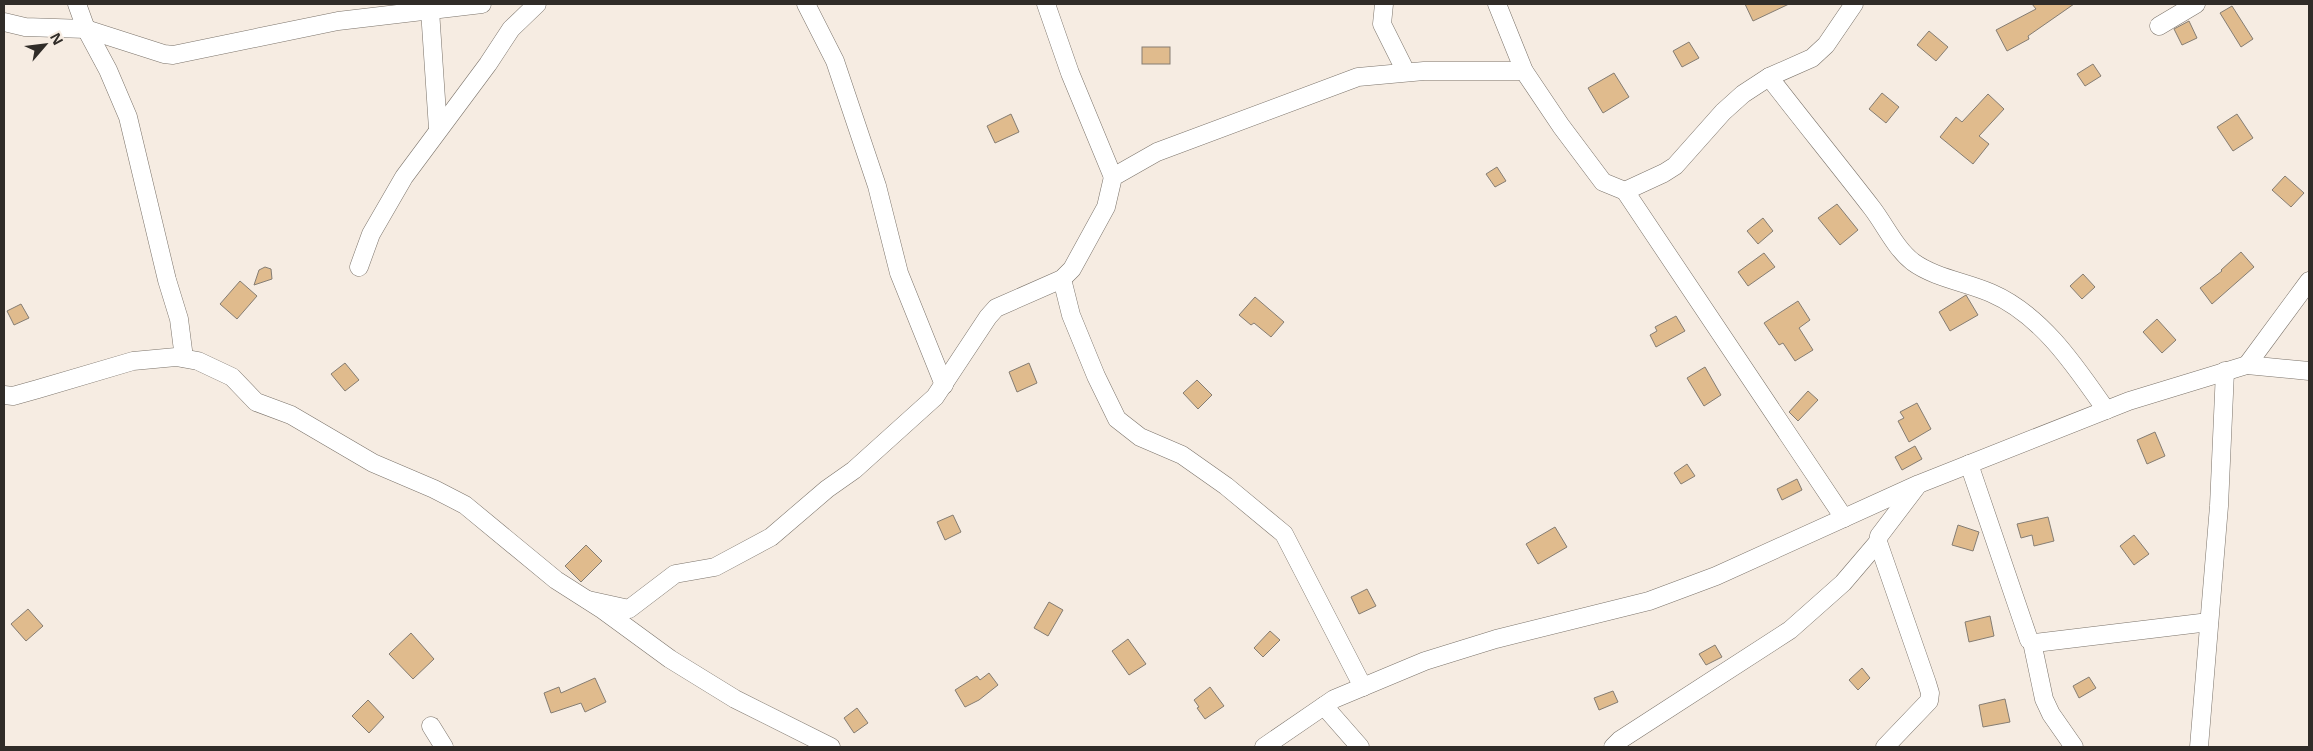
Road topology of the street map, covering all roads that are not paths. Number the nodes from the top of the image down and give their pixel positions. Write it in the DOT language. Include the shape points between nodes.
graph roads {
  1 [pos="77,4"];
  2 [pos="482,4"];
  3 [pos="537,4"];
  4 [pos="806,4"];
  5 [pos="1046,4"];
  6 [pos="1384,4"];
  7 [pos="1497,4"];
  8 [pos="1854,4"];
  9 [pos="2196,4"];
  10 [pos="430,10"];
  11 [pos="4,22"];
  12 [pos="2159,26"];
  13 [pos="86,29"];
  14 [pos="1524,71"];
  15 [pos="1406,72"];
  16 [pos="1769,76"];
  17 [pos="438,129"];
  18 [pos="1113,177"];
  19 [pos="1625,190"];
  20 [pos="359,267"];
  21 [pos="1062,278"];
  22 [pos="2309,281"];
  23 [pos="184,358"];
  24 [pos="2246,364"];
  25 [pos="2224,371"];
  26 [pos="2309,371"];
  27 [pos="944,385"];
  28 [pos="4,395"];
  29 [pos="2106,410"];
  30 [pos="1969,464"];
  31 [pos="1919,484"];
  32 [pos="1844,518"];
  33 [pos="1878,542"];
  34 [pos="588,600"];
  35 [pos="2209,622"];
  36 [pos="2032,642"];
  37 [pos="1363,687"];
  38 [pos="1324,706"];
  39 [pos="431,726"];
  40 [pos="444,747"];
  41 [pos="831,747"];
  42 [pos="1264,747"];
  43 [pos="1360,747"];
  44 [pos="1613,747"];
  45 [pos="1885,747"];
  46 [pos="2074,747"];
  47 [pos="2199,747"];
  1 -- 13 [label="street"];
  2 -- 10 [label="street"];
  3 -- 17 [label="street" via="511,30"];
  4 -- 27 [label="street" via="834,61 877,186 899,272"];
  5 -- 18 [label="street" via="1070,73"];
  6 -- 15 [label="street" via="1382,24"];
  7 -- 14 [label="street"];
  8 -- 16 [label="street" via="1826,45 1812,58"];
  9 -- 12 [label="street"];
  10 -- 13 [label="street" via="338,21 173,54"];
  10 -- 17 [label="street"];
  11 -- 13 [label="street" via="25,27"];
  13 -- 23 [label="street" via="128,117 167,280 180,319"];
  14 -- 15 [label="street"];
  14 -- 19 [label="street" via="1603,182"];
  15 -- 18 [label="street" via="1358,77 1157,152"];
  16 -- 19 [label="street" via="1723,112 1675,166"];
  16 -- 29 [label="street" via="1906,256 1925,270 1992,294 2040,326 2081,374"];
  17 -- 20 [label="street" via="371,234"];
  18 -- 21 [label="street" via="1106,207 1092,236 1072,269"];
  19 -- 32 [label="street"];
  21 -- 27 [label="street" via="996,308"];
  21 -- 37 [label="street" via="1071,315 1117,419 1140,437 1182,455 1284,534"];
  22 -- 24 [label="street"];
  23 -- 28 [label="street" via="133,361 13,396"];
  23 -- 34 [label="street" via="232,377 256,402 291,415 373,463 465,505 556,580"];
  24 -- 25 [label="street"];
  24 -- 26 [label="street"];
  25 -- 29 [label="street"];
  25 -- 35 [label="street" via="2219,506"];
  27 -- 34 [label="street" via="935,397 854,470 771,537 715,567 675,574 629,609"];
  29 -- 30 [label="street"];
  30 -- 31 [label="street"];
  30 -- 36 [label="street" via="2026,636"];
  31 -- 32 [label="street"];
  31 -- 33 [label="street" via="1879,536"];
  32 -- 37 [label="street" via="1716,576 1648,602 1496,638 1425,661"];
  33 -- 44 [label="street" via="1842,583 1790,630"];
  33 -- 45 [label="street" via="1930,693 1930,700"];
  34 -- 41 [label="street" via="670,659 735,699"];
  35 -- 36 [label="street"];
  35 -- 47 [label="street"];
  36 -- 46 [label="street" via="2044,700"];
  37 -- 38 [label="street"];
  38 -- 42 [label="street"];
  38 -- 43 [label="street"];
  39 -- 40 [label="street"];
}
